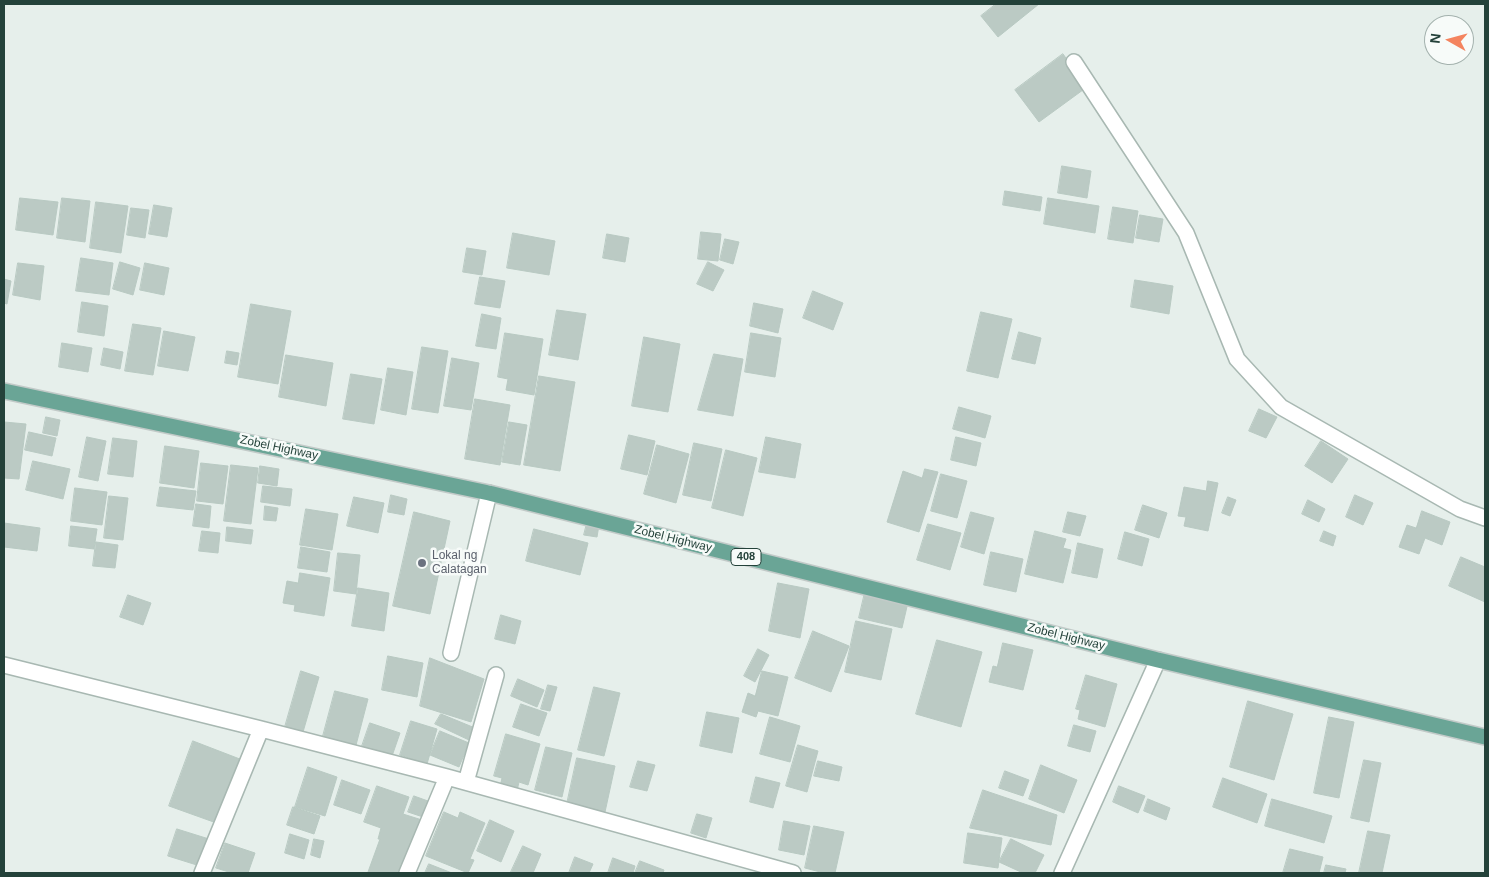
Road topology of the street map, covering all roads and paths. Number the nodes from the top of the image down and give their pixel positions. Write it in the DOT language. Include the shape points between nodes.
graph roads {
  1 [pos="1074,62"];
  2 [pos="4,392"];
  3 [pos="490,492"];
  4 [pos="1485,518"];
  5 [pos="451,653"];
  6 [pos="1158,660"];
  7 [pos="4,665"];
  8 [pos="496,675"];
  9 [pos="261,729"];
  10 [pos="1485,737"];
  11 [pos="447,777"];
  12 [pos="466,782"];
  13 [pos="202,873"];
  14 [pos="407,873"];
  15 [pos="793,873"];
  16 [pos="1062,873"];
  1 -- 4 [label="street" via="1186,233 1237,359 1281,407 1460,509"];
  2 -- 3 [label="main road, Zobel Highway / 408"];
  3 -- 5 [label="street"];
  3 -- 6 [label="main road, Zobel Highway / 408"];
  6 -- 10 [label="main road, Zobel Highway / 408"];
  6 -- 16 [label="street"];
  7 -- 9 [label="street"];
  8 -- 12 [label="street"];
  9 -- 11 [label="street"];
  9 -- 13 [label="street"];
  11 -- 12 [label="street"];
  11 -- 14 [label="street"];
  12 -- 15 [label="street"];
}
